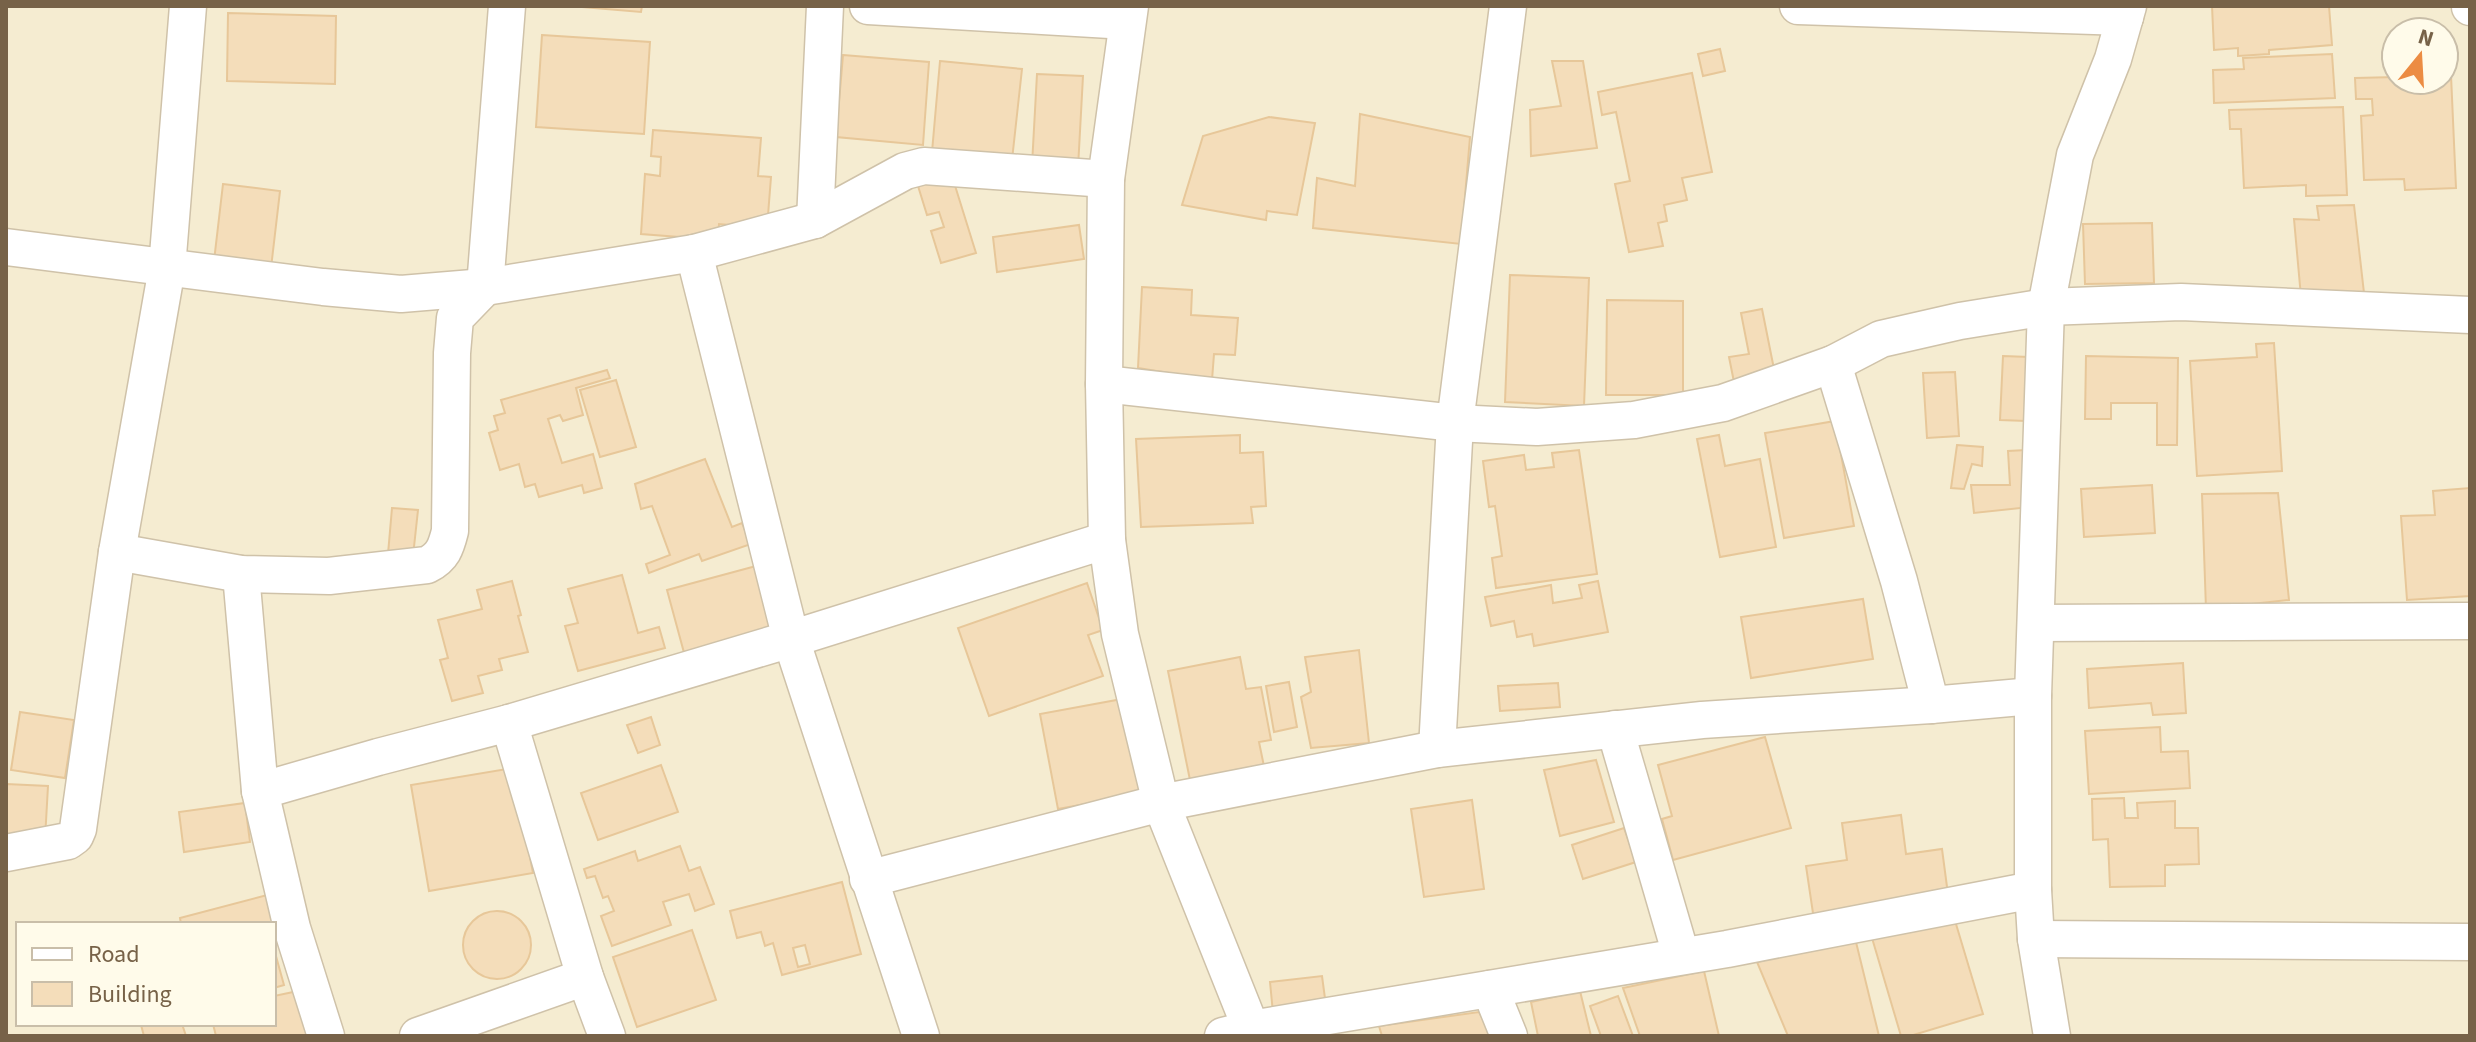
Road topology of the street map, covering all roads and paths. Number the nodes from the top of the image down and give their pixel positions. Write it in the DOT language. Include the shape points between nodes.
graph roads {
  1 [pos="188,6"];
  2 [pos="507,6"];
  3 [pos="825,6"];
  4 [pos="868,6"];
  5 [pos="1508,6"];
  6 [pos="1798,6"];
  7 [pos="2127,12"];
  8 [pos="1128,14"];
  9 [pos="1106,179"];
  10 [pos="815,220"];
  11 [pos="6,247"];
  12 [pos="694,253"];
  13 [pos="167,268"];
  14 [pos="485,287"];
  15 [pos="2046,307"];
  16 [pos="2470,315"];
  17 [pos="1833,364"];
  18 [pos="1104,384"];
  19 [pos="1455,423"];
  20 [pos="1107,540"];
  21 [pos="117,552"];
  22 [pos="241,574"];
  23 [pos="2470,621"];
  24 [pos="2036,623"];
  25 [pos="791,639"];
  26 [pos="2033,696"];
  27 [pos="1931,705"];
  28 [pos="509,723"];
  29 [pos="1615,729"];
  30 [pos="1437,749"];
  31 [pos="260,791"];
  32 [pos="1161,803"];
  33 [pos="6,853"];
  34 [pos="868,879"];
  35 [pos="2033,890"];
  36 [pos="2036,939"];
  37 [pos="2470,942"];
  38 [pos="1681,955"];
  39 [pos="585,977"];
  40 [pos="1490,989"];
  41 [pos="1243,1034"];
  42 [pos="326,1036"];
  43 [pos="418,1036"];
  44 [pos="607,1036"];
  45 [pos="921,1036"];
  46 [pos="1509,1036"];
  47 [pos="2052,1036"];
  1 -- 13 [label="street"];
  2 -- 14 [label="street"];
  3 -- 10 [label="street"];
  4 -- 8 [label="street"];
  5 -- 19 [label="street"];
  6 -- 7 [label="street"];
  7 -- 15 [label="street" via="2075,155"];
  8 -- 9 [label="street"];
  9 -- 10 [label="street" via="924,166"];
  9 -- 18 [label="street"];
  10 -- 12 [label="street"];
  11 -- 13 [label="street"];
  12 -- 14 [label="street"];
  12 -- 25 [label="street"];
  13 -- 14 [label="street" via="401,294"];
  13 -- 21 [label="street"];
  14 -- 22 [label="street" via="455,318 450,531 444,552 427,565 329,576"];
  15 -- 16 [label="street" via="2181,302"];
  15 -- 17 [label="street" via="1881,339"];
  15 -- 24 [label="street"];
  17 -- 19 [label="street" via="1723,403 1634,420 1537,427"];
  17 -- 27 [label="street"];
  18 -- 19 [label="street"];
  18 -- 20 [label="street"];
  19 -- 30 [label="street"];
  20 -- 25 [label="street"];
  20 -- 32 [label="street" via="1120,634"];
  21 -- 22 [label="street"];
  21 -- 33 [label="street" via="78,829 68,841"];
  22 -- 31 [label="street"];
  23 -- 24 [label="street"];
  24 -- 26 [label="street"];
  25 -- 28 [label="street"];
  25 -- 34 [label="street"];
  26 -- 27 [label="street"];
  26 -- 35 [label="street"];
  27 -- 29 [label="street"];
  28 -- 31 [label="street"];
  28 -- 39 [label="street"];
  29 -- 30 [label="street"];
  29 -- 38 [label="street"];
  30 -- 32 [label="street"];
  31 -- 42 [label="street" via="292,928"];
  32 -- 34 [label="street"];
  32 -- 41 [label="street"];
  34 -- 45 [label="street"];
  35 -- 36 [label="street"];
  35 -- 38 [label="street"];
  36 -- 37 [label="street"];
  36 -- 47 [label="street"];
  38 -- 40 [label="street"];
  39 -- 43 [label="street"];
  39 -- 44 [label="street"];
  40 -- 41 [label="street"];
  40 -- 46 [label="street"];
}
